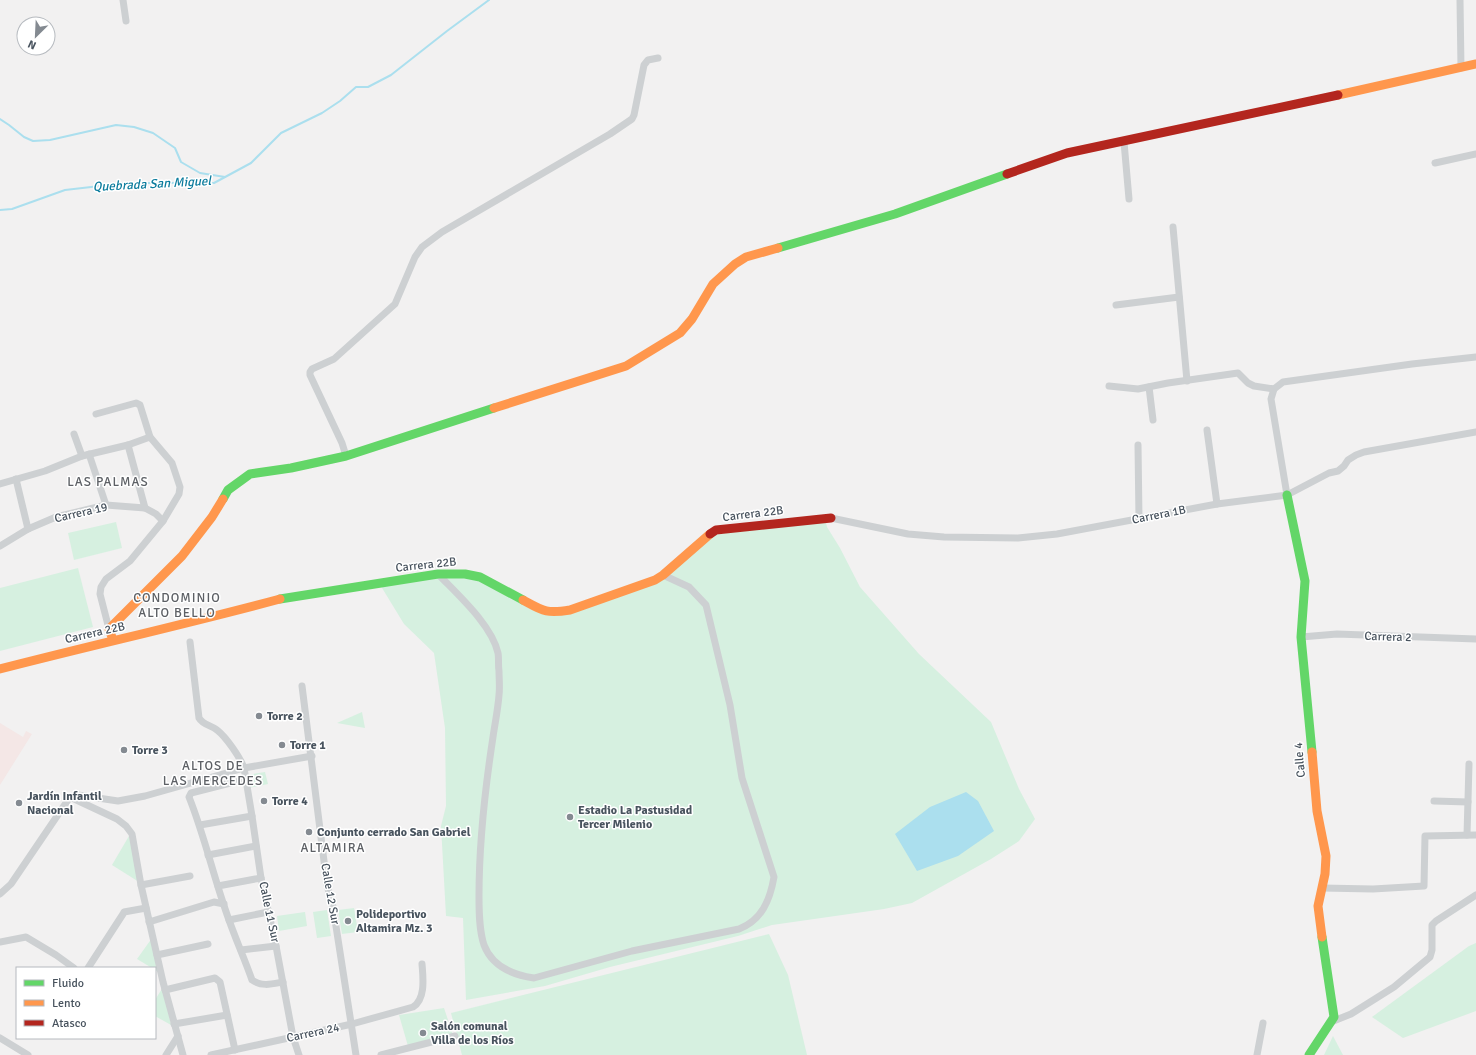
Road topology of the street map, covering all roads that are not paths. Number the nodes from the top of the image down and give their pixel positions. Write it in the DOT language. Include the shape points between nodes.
graph roads {
  1 [pos="123,0"];
  2 [pos="1460,0"];
  3 [pos="126,21"];
  4 [pos="658,58"];
  5 [pos="1476,64"];
  6 [pos="1462,68"];
  7 [pos="1124,142"];
  8 [pos="1476,154"];
  9 [pos="1435,163"];
  10 [pos="1129,199"];
  11 [pos="1173,227"];
  12 [pos="1179,297"];
  13 [pos="1116,305"];
  14 [pos="1476,357"];
  15 [pos="1187,381"];
  16 [pos="1109,386"];
  17 [pos="1149,387"];
  18 [pos="1274,389"];
  19 [pos="96,414"];
  20 [pos="1152,420"];
  21 [pos="1207,430"];
  22 [pos="1476,432"];
  23 [pos="74,434"];
  24 [pos="150,437"];
  25 [pos="128,445"];
  26 [pos="1138,445"];
  27 [pos="86,455"];
  28 [pos="346,456"];
  29 [pos="16,479"];
  30 [pos="0,484"];
  31 [pos="1287,495"];
  32 [pos="1217,504"];
  33 [pos="106,505"];
  34 [pos="145,508"];
  35 [pos="831,518"];
  36 [pos="1139,519"];
  37 [pos="163,521"];
  38 [pos="28,529"];
  39 [pos="0,546"];
  40 [pos="438,574"];
  41 [pos="663,575"];
  42 [pos="109,629"];
  43 [pos="1301,637"];
  44 [pos="1476,639"];
  45 [pos="113,640"];
  46 [pos="190,642"];
  47 [pos="0,669"];
  48 [pos="302,686"];
  49 [pos="312,756"];
  50 [pos="1469,764"];
  51 [pos="244,768"];
  52 [pos="246,780"];
  53 [pos="70,797"];
  54 [pos="1434,801"];
  55 [pos="1468,802"];
  56 [pos="252,816"];
  57 [pos="200,825"];
  58 [pos="1467,835"];
  59 [pos="1476,835"];
  60 [pos="256,846"];
  61 [pos="208,855"];
  62 [pos="190,876"];
  63 [pos="261,878"];
  64 [pos="141,885"];
  65 [pos="218,886"];
  66 [pos="1322,888"];
  67 [pos="0,894"];
  68 [pos="1476,895"];
  69 [pos="224,904"];
  70 [pos="146,908"];
  71 [pos="268,912"];
  72 [pos="229,920"];
  73 [pos="149,922"];
  74 [pos="0,942"];
  75 [pos="208,944"];
  76 [pos="276,946"];
  77 [pos="241,950"];
  78 [pos="157,955"];
  79 [pos="422,964"];
  80 [pos="73,967"];
  81 [pos="89,967"];
  82 [pos="283,982"];
  83 [pos="165,990"];
  84 [pos="227,1015"];
  85 [pos="1331,1022"];
  86 [pos="1263,1023"];
  87 [pos="174,1024"];
  88 [pos="352,1024"];
  89 [pos="178,1036"];
  90 [pos="454,1036"];
  91 [pos="293,1037"];
  92 [pos="2,1039"];
  93 [pos="0,1047"];
  94 [pos="235,1050"];
  95 [pos="28,1055"];
  96 [pos="166,1055"];
  97 [pos="183,1055"];
  98 [pos="212,1055"];
  99 [pos="299,1055"];
  100 [pos="356,1055"];
  101 [pos="381,1055"];
  102 [pos="1257,1055"];
  103 [pos="1309,1055"];
  1 -- 3 [label="street"];
  2 -- 6 [label="street"];
  4 -- 28 [label="street" via="648,60 644,65 632,119 604,138 442,232 422,247 394,304 334,360 312,369 310,372 313,380"];
  5 -- 6 [label="street"];
  6 -- 7 [label="street"];
  7 -- 10 [label="street"];
  7 -- 28 [label="street" via="1068,153 895,214 746,257 713,284 690,323 680,333 626,366"];
  8 -- 9 [label="street"];
  11 -- 12 [label="street"];
  12 -- 13 [label="street"];
  12 -- 15 [label="street"];
  14 -- 18 [label="street" via="1283,382"];
  15 -- 17 [label="street"];
  15 -- 18 [label="street" via="1238,373 1254,386"];
  16 -- 17 [label="street" via="1138,389"];
  17 -- 20 [label="street"];
  18 -- 31 [label="street" via="1271,399"];
  19 -- 24 [label="street" via="138,404"];
  21 -- 32 [label="street"];
  22 -- 31 [label="street, Carrera 1B" via="1364,452 1348,460 1338,471 1329,473"];
  23 -- 27 [label="street"];
  24 -- 25 [label="street"];
  24 -- 37 [label="street" via="172,463 180,487 179,494"];
  25 -- 27 [label="street"];
  25 -- 34 [label="street"];
  26 -- 36 [label="street"];
  27 -- 29 [label="street"];
  27 -- 33 [label="street"];
  28 -- 42 [label="street" via="250,474 228,490 212,517 182,556"];
  29 -- 30 [label="street"];
  29 -- 38 [label="street"];
  31 -- 32 [label="street, Carrera 1B"];
  31 -- 43 [label="street, Calle 4" via="1305,581"];
  32 -- 36 [label="street, Carrera 1B"];
  33 -- 34 [label="street, Carrera 19"];
  33 -- 38 [label="street, Carrera 19" via="56,517"];
  34 -- 37 [label="street"];
  35 -- 36 [label="street, Carrera 1B" via="908,534 983,539 1057,534"];
  35 -- 41 [label="street, Carrera 22B" via="716,530"];
  37 -- 42 [label="street" via="130,561 101,587 100,594"];
  38 -- 39 [label="street, Carrera 19"];
  40 -- 41 [label="street, Carrera 22B" via="480,577 544,611 557,612 570,610"];
  40 -- 41 [label="street" via="491,635 498,653 499,694 486,783 479,874 482,937 487,951 501,967 520,976 534,978 632,951 739,929 759,916 771,892 774,877 742,778 730,705 706,605 689,587"];
  40 -- 45 [label="street, Carrera 22B" via="284,598"];
  42 -- 45 [label="street"];
  43 -- 44 [label="street, Carrera 2" via="1337,634"];
  43 -- 66 [label="street, Calle 4" via="1317,811 1326,856"];
  45 -- 47 [label="street, Carrera 22B"];
  46 -- 51 [label="street" via="199,718 201,722 222,735 242,761"];
  48 -- 49 [label="street, Calle 12 Sur"];
  49 -- 51 [label="street"];
  49 -- 88 [label="street, Calle 12 Sur" via="327,885 333,907"];
  50 -- 55 [label="street"];
  51 -- 52 [label="street, Calle 11 Sur"];
  51 -- 53 [label="street" via="145,796 118,801 78,795"];
  52 -- 56 [label="street, Calle 11 Sur"];
  52 -- 57 [label="street" via="191,794 189,797"];
  53 -- 64 [label="street" via="117,819 126,826 132,834"];
  53 -- 67 [label="street" via="11,884"];
  54 -- 55 [label="street"];
  55 -- 58 [label="street"];
  56 -- 57 [label="street"];
  56 -- 60 [label="street, Calle 11 Sur"];
  57 -- 61 [label="street"];
  58 -- 59 [label="street"];
  58 -- 66 [label="street" via="1425,836 1424,886"];
  60 -- 61 [label="street"];
  60 -- 63 [label="street, Calle 11 Sur"];
  61 -- 65 [label="street"];
  62 -- 64 [label="street"];
  63 -- 65 [label="street"];
  63 -- 71 [label="street, Calle 11 Sur"];
  64 -- 70 [label="street"];
  65 -- 69 [label="street"];
  66 -- 85 [label="street, Calle 4" via="1318,906 1334,1017"];
  68 -- 85 [label="street" via="1432,925 1430,957 1394,987 1351,1014"];
  69 -- 72 [label="street"];
  69 -- 73 [label="street" via="214,902"];
  70 -- 73 [label="street"];
  70 -- 81 [label="street" via="124,912"];
  71 -- 72 [label="street"];
  71 -- 76 [label="street, Calle 11 Sur"];
  72 -- 77 [label="street"];
  73 -- 78 [label="street"];
  74 -- 80 [label="street" via="26,937"];
  75 -- 78 [label="street"];
  76 -- 77 [label="street"];
  76 -- 82 [label="street, Calle 11 Sur"];
  77 -- 82 [label="street" via="252,980 258,984"];
  78 -- 83 [label="street"];
  79 -- 88 [label="street, Carrera 24" via="420,1002 413,1007"];
  82 -- 91 [label="street, Calle 11 Sur"];
  83 -- 84 [label="street" via="215,978 220,982"];
  83 -- 87 [label="street"];
  84 -- 87 [label="street"];
  84 -- 94 [label="street"];
  85 -- 103 [label="street"];
  86 -- 102 [label="street"];
  87 -- 89 [label="street"];
  88 -- 91 [label="street, Carrera 24"];
  88 -- 100 [label="street, Calle 12 Sur"];
  89 -- 96 [label="street"];
  89 -- 97 [label="street"];
  90 -- 101 [label="street"];
  91 -- 94 [label="street, Carrera 24"];
  91 -- 99 [label="street, Calle 11 Sur"];
  92 -- 93 [label="street"];
  92 -- 95 [label="street"];
  94 -- 98 [label="street, Carrera 24"];
}
